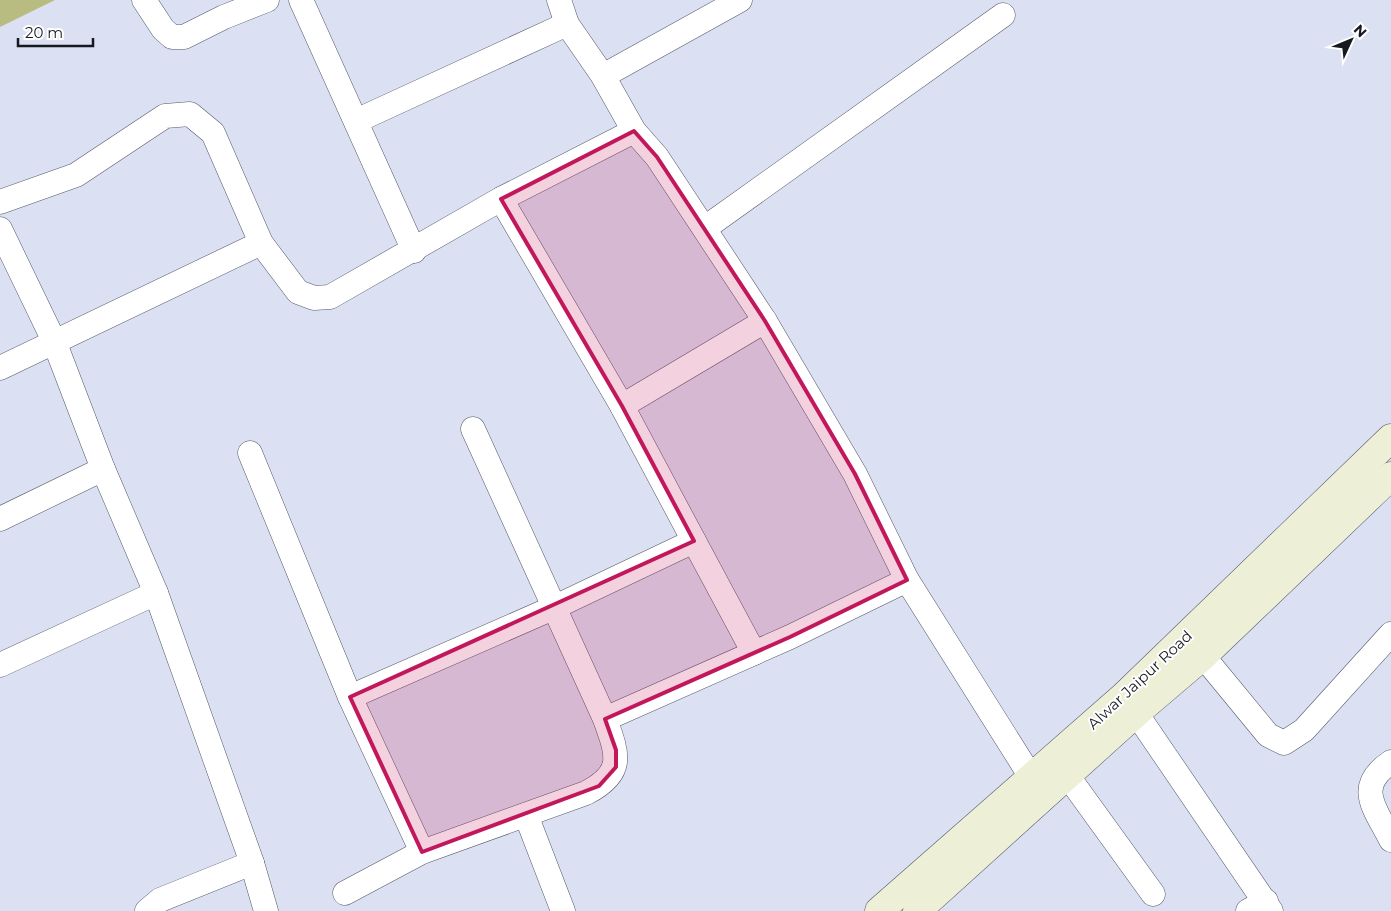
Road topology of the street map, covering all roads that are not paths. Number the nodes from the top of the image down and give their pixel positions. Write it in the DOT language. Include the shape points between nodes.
graph roads {
  1 [pos="144,0"];
  2 [pos="267,0"];
  3 [pos="301,0"];
  4 [pos="559,0"];
  5 [pos="740,0"];
  6 [pos="1003,15"];
  7 [pos="567,24"];
  8 [pos="603,76"];
  9 [pos="356,121"];
  10 [pos="634,131"];
  11 [pos="501,199"];
  12 [pos="0,202"];
  13 [pos="705,228"];
  14 [pos="0,229"];
  15 [pos="261,243"];
  16 [pos="414,251"];
  17 [pos="765,321"];
  18 [pos="54,341"];
  19 [pos="0,368"];
  20 [pos="622,406"];
  21 [pos="473,429"];
  22 [pos="1391,438"];
  23 [pos="250,453"];
  24 [pos="103,469"];
  25 [pos="1391,476"];
  26 [pos="0,519"];
  27 [pos="694,541"];
  28 [pos="907,580"];
  29 [pos="156,593"];
  30 [pos="553,608"];
  31 [pos="1391,634"];
  32 [pos="754,653"];
  33 [pos="1203,656"];
  34 [pos="0,665"];
  35 [pos="350,697"];
  36 [pos="1136,713"];
  37 [pos="605,719"];
  38 [pos="1391,762"];
  39 [pos="1068,775"];
  40 [pos="1031,777"];
  41 [pos="526,815"];
  42 [pos="1391,840"];
  43 [pos="422,852"];
  44 [pos="252,864"];
  45 [pos="345,893"];
  46 [pos="1153,894"];
  47 [pos="1262,908"];
  48 [pos="147,911"];
  49 [pos="266,911"];
  50 [pos="563,911"];
  51 [pos="879,911"];
  52 [pos="917,911"];
  1 -- 2 [label="street" via="163,29 172,37 184,37"];
  3 -- 9 [label="street"];
  4 -- 7 [label="street"];
  5 -- 8 [label="street"];
  6 -- 13 [label="street"];
  7 -- 8 [label="street"];
  7 -- 9 [label="street"];
  8 -- 10 [label="street"];
  9 -- 16 [label="street"];
  10 -- 11 [label="street"];
  10 -- 13 [label="street" via="657,157"];
  11 -- 16 [label="street"];
  11 -- 20 [label="street"];
  12 -- 15 [label="street" via="76,175 165,116 190,114 213,133"];
  13 -- 17 [label="street"];
  14 -- 18 [label="street"];
  15 -- 16 [label="street" via="298,292 314,298 330,297"];
  15 -- 18 [label="street"];
  17 -- 20 [label="street"];
  17 -- 28 [label="street" via="855,474"];
  18 -- 19 [label="street"];
  18 -- 24 [label="street"];
  20 -- 27 [label="street"];
  21 -- 30 [label="street"];
  22 -- 40 [label="main road, Alwar Jaipur Road" via="1187,637"];
  23 -- 35 [label="street"];
  24 -- 26 [label="street"];
  24 -- 29 [label="street"];
  25 -- 33 [label="main road, Alwar Jaipur Road"];
  27 -- 30 [label="street"];
  27 -- 32 [label="street"];
  28 -- 32 [label="street"];
  28 -- 40 [label="street"];
  29 -- 34 [label="street"];
  29 -- 44 [label="street"];
  30 -- 35 [label="street"];
  30 -- 37 [label="street"];
  31 -- 33 [label="street" via="1304,730 1284,743 1268,735"];
  32 -- 37 [label="street"];
  33 -- 36 [label="main road, Alwar Jaipur Road"];
  35 -- 43 [label="street"];
  36 -- 39 [label="main road, Alwar Jaipur Road"];
  36 -- 47 [label="street"];
  37 -- 41 [label="street" via="616,750 616,767 609,778 586,793"];
  38 -- 42 [label="street" via="1378,771 1369,787 1371,801"];
  39 -- 46 [label="street"];
  39 -- 52 [label="main road, Alwar Jaipur Road"];
  40 -- 51 [label="main road, Alwar Jaipur Road"];
  41 -- 43 [label="street"];
  41 -- 50 [label="street"];
  43 -- 45 [label="street"];
  44 -- 48 [label="street" via="160,900"];
  44 -- 49 [label="street"];
}
